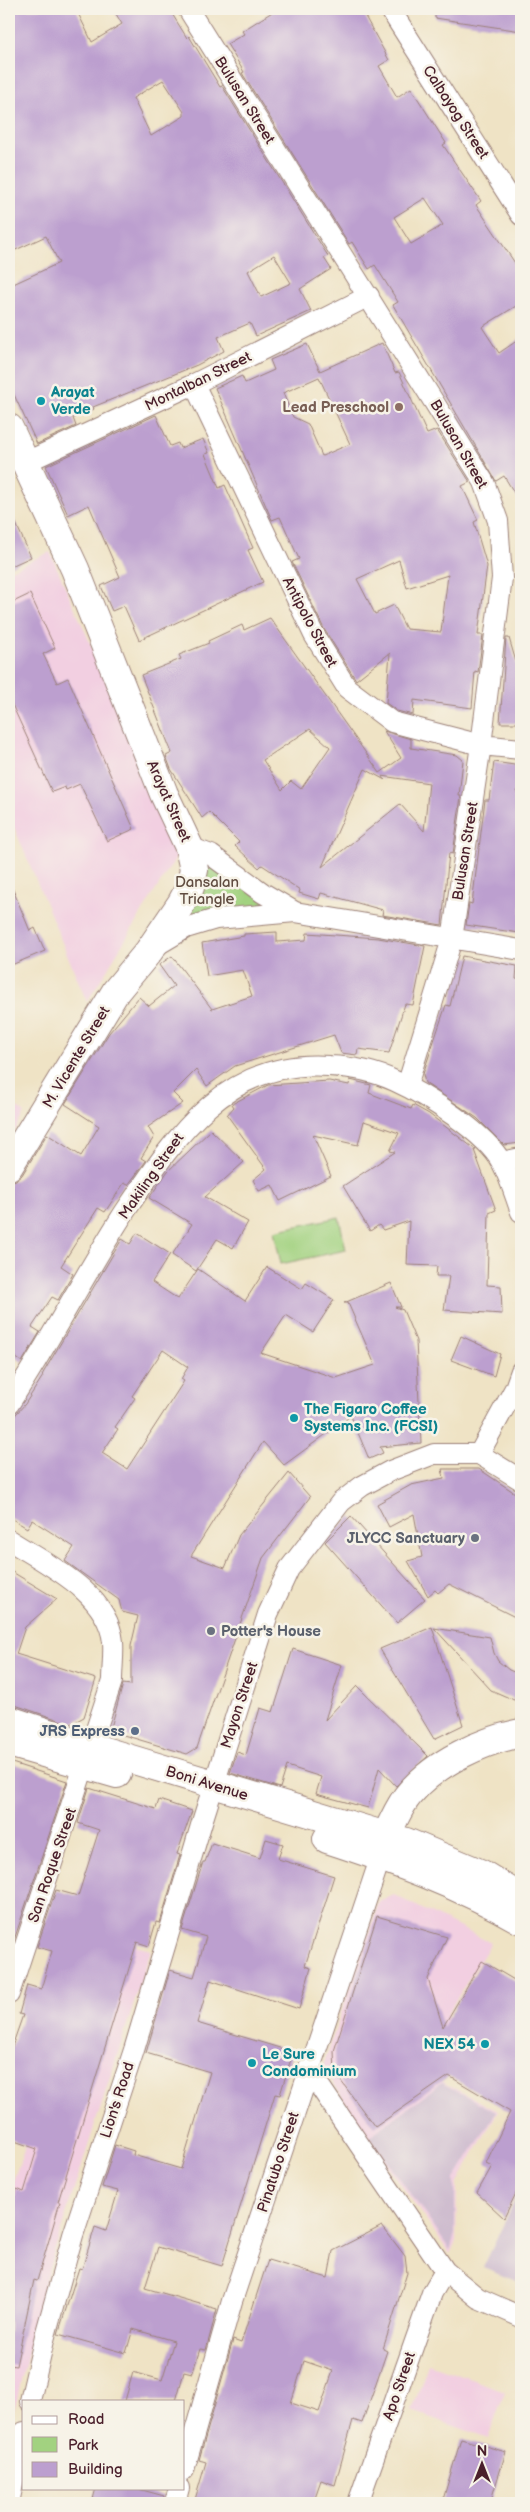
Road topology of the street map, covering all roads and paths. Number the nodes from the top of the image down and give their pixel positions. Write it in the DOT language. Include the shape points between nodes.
graph roads {
  1 [pos="188,9"];
  2 [pos="390,9"];
  3 [pos="513,188"];
  4 [pos="521,216"];
  5 [pos="370,296"];
  6 [pos="194,384"];
  7 [pos="9,428"];
  8 [pos="24,463"];
  9 [pos="481,745"];
  10 [pos="521,749"];
  11 [pos="189,848"];
  12 [pos="295,912"];
  13 [pos="452,939"];
  14 [pos="521,950"];
  15 [pos="149,951"];
  16 [pos="407,1086"];
  17 [pos="512,1160"];
  18 [pos="9,1166"];
  19 [pos="521,1212"];
  20 [pos="521,1371"];
  21 [pos="9,1404"];
  22 [pos="479,1454"];
  23 [pos="521,1480"];
  24 [pos="9,1540"];
  25 [pos="9,1720"];
  26 [pos="521,1734"];
  27 [pos="9,1743"];
  28 [pos="88,1756"];
  29 [pos="211,1793"];
  30 [pos="393,1849"];
  31 [pos="521,1881"];
  32 [pos="521,1898"];
  33 [pos="521,1920"];
  34 [pos="521,1940"];
  35 [pos="14,1962"];
  36 [pos="9,1994"];
  37 [pos="308,2070"];
  38 [pos="445,2271"];
  39 [pos="521,2317"];
  40 [pos="30,2400"];
  41 [pos="22,2442"];
  42 [pos="185,2466"];
  43 [pos="178,2490"];
  44 [pos="10,2503"];
  45 [pos="174,2503"];
  46 [pos="358,2503"];
  1 -- 5 [label="street, Bulusan Street"];
  2 -- 3 [label="street, Calbayog Street"];
  3 -- 4 [label="street, Calbayog Street"];
  5 -- 6 [label="street, Montalban Street"];
  5 -- 9 [label="street, Bulusan Street" via="484,482 498,522 502,578"];
  6 -- 8 [label="street, Montalban Street"];
  6 -- 9 [label="street, Antipolo Street" via="314,635 347,688 392,722"];
  7 -- 8 [label="main road, Arayat Street"];
  8 -- 11 [label="main road, Arayat Street" via="75,569 164,794"];
  9 -- 10 [label="street, Antipolo Street"];
  9 -- 13 [label="street, Bulusan Street"];
  11 -- 12 [label="street, Arayat Street" via="211,855"];
  11 -- 15 [label="main road, M. Vicente Street" via="194,870 190,888"];
  12 -- 13 [label="street, Arayat Street"];
  12 -- 15 [label="street, M. Vicente Street" via="216,919 186,928"];
  13 -- 14 [label="street, Arayat Street"];
  13 -- 16 [label="street, Bulusan Street"];
  15 -- 18 [label="main road, M. Vicente Street" via="116,991"];
  16 -- 17 [label="street, Makiling Street" via="454,1116"];
  16 -- 21 [label="street, Makiling Street" via="379,1073 310,1064 269,1072 228,1091 195,1118 164,1154 103,1247"];
  17 -- 19 [label="street, Makiling Street"];
  20 -- 22 [label="street"];
  22 -- 23 [label="street"];
  22 -- 29 [label="street, Mayon Street" via="434,1454 390,1471 341,1502 318,1530 289,1569 268,1614"];
  24 -- 28 [label="street, San Roque Street" via="87,1594 105,1618 113,1641 112,1681"];
  25 -- 28 [label="main road, Boni Avenue"];
  26 -- 30 [label="main road, Pinatubo Street" via="485,1744 453,1760 409,1794"];
  27 -- 28 [label="main road, Boni Avenue"];
  28 -- 29 [label="main road, Boni Avenue"];
  28 -- 35 [label="street, San Roque Street"];
  29 -- 30 [label="main road, Boni Avenue"];
  29 -- 40 [label="street, Lion's Road" via="134,2050 74,2235"];
  30 -- 31 [label="main road, Boni Avenue" via="457,1846"];
  30 -- 32 [label="main road, Boni Avenue" via="482,1874"];
  30 -- 33 [label="main road, Boni Avenue"];
  30 -- 34 [label="main road, Boni Avenue" via="431,1892"];
  30 -- 37 [label="street, Pinatubo Street"];
  35 -- 36 [label="street, San Roque Street"];
  37 -- 38 [label="street"];
  37 -- 42 [label="street, Pinatubo Street" via="232,2302"];
  38 -- 39 [label="street" via="478,2298"];
  38 -- 46 [label="street, Apo Street" via="432,2293"];
  41 -- 44 [label="street"];
  43 -- 45 [label="street"];
}
